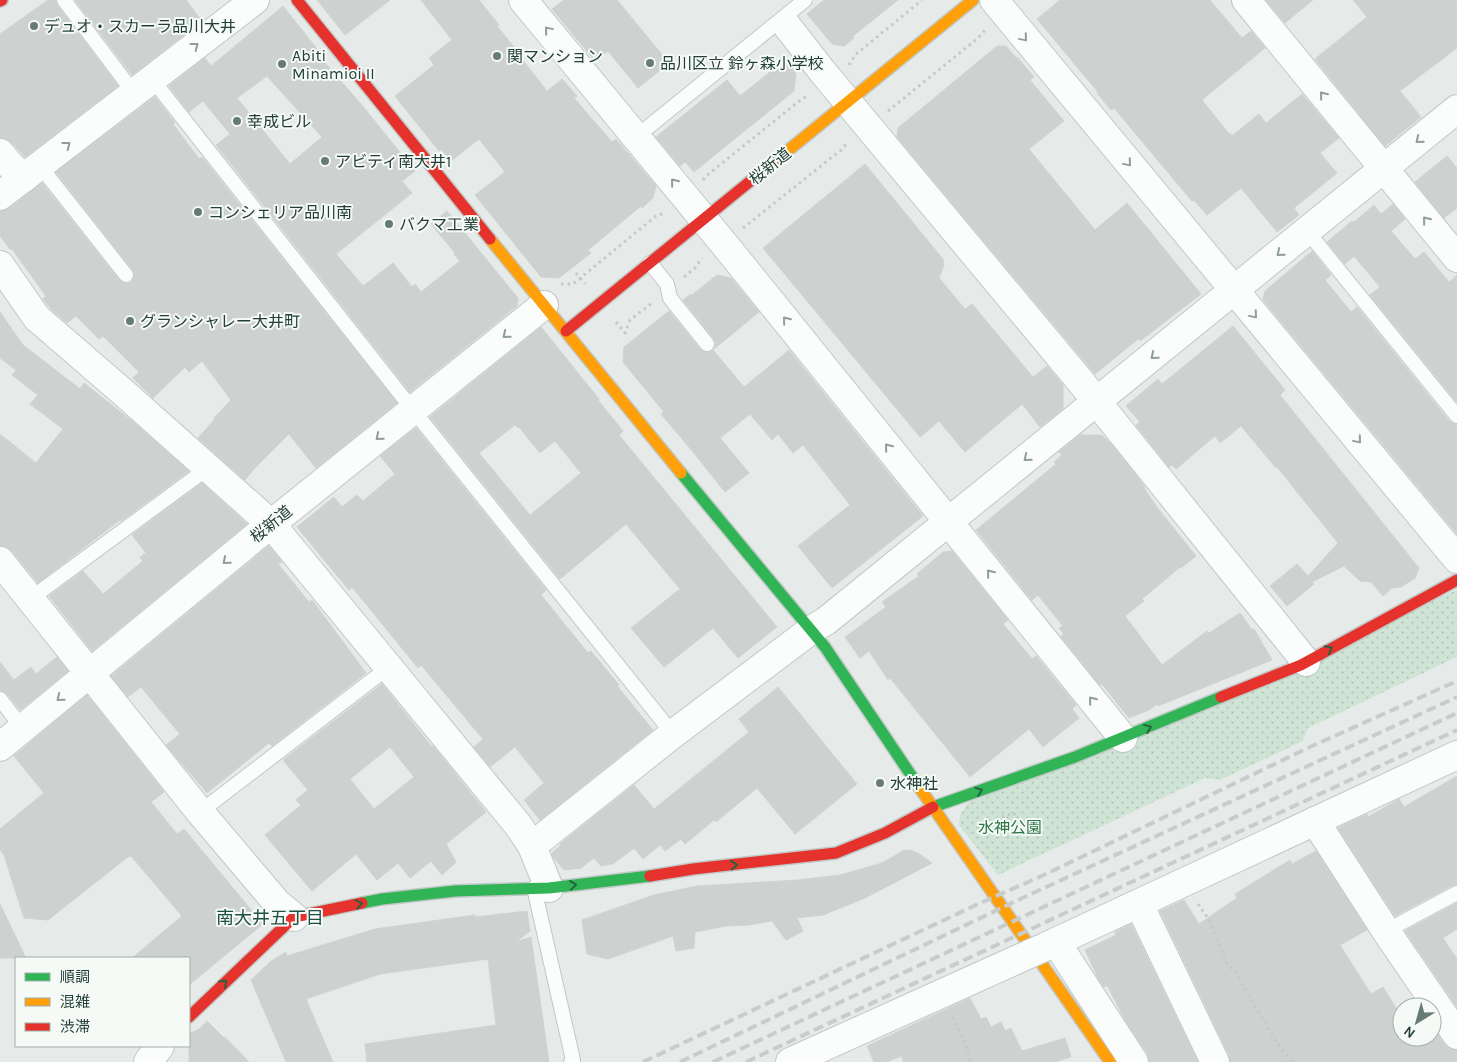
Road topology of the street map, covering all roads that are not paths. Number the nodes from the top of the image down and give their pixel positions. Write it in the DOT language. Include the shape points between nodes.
graph roads {
  1 [pos="64,0"];
  2 [pos="255,0"];
  3 [pos="297,0"];
  4 [pos="522,0"];
  5 [pos="806,0"];
  6 [pos="973,0"];
  7 [pos="1246,0"];
  8 [pos="991,13"];
  9 [pos="785,23"];
  10 [pos="143,86"];
  11 [pos="848,103"];
  12 [pos="1457,109"];
  13 [pos="636,136"];
  14 [pos="0,153"];
  15 [pos="1384,169"];
  16 [pos="32,172"];
  17 [pos="0,196"];
  18 [pos="704,220"];
  19 [pos="1307,231"];
  20 [pos="1457,258"];
  21 [pos="650,263"];
  22 [pos="0,265"];
  23 [pos="126,274"];
  24 [pos="1234,290"];
  25 [pos="544,305"];
  26 [pos="566,331"];
  27 [pos="706,344"];
  28 [pos="1097,402"];
  29 [pos="413,410"];
  30 [pos="1457,416"];
  31 [pos="208,468"];
  32 [pos="949,522"];
  33 [pos="271,524"];
  34 [pos="1457,559"];
  35 [pos="0,560"];
  36 [pos="1457,580"];
  37 [pos="30,599"];
  38 [pos="811,630"];
  39 [pos="1306,662"];
  40 [pos="389,668"];
  41 [pos="90,674"];
  42 [pos="0,699"];
  43 [pos="23,729"];
  44 [pos="673,734"];
  45 [pos="1123,738"];
  46 [pos="0,747"];
  47 [pos="1457,755"];
  48 [pos="933,807"];
  49 [pos="200,812"];
  50 [pos="1315,821"];
  51 [pos="532,846"];
  52 [pos="542,888"];
  53 [pos="1457,893"];
  54 [pos="1139,904"];
  55 [pos="294,917"];
  56 [pos="1386,931"];
  57 [pos="1051,944"];
  58 [pos="190,1016"];
  59 [pos="1457,1035"];
  60 [pos="159,1047"];
  61 [pos="148,1062"];
  62 [pos="571,1062"];
  63 [pos="790,1062"];
  64 [pos="1110,1062"];
  65 [pos="1134,1062"];
  66 [pos="1215,1062"];
  1 -- 10 [label="lane"];
  10 -- 2 [label="street, one-way"];
  3 -- 25 [label="street"];
  13 -- 4 [label="street, one-way"];
  5 -- 9 [label="lane"];
  6 -- 11 [label="street, 桜新道"];
  15 -- 7 [label="street, one-way"];
  8 -- 24 [label="street, one-way"];
  9 -- 11 [label="street"];
  9 -- 13 [label="lane"];
  16 -- 10 [label="street, one-way"];
  10 -- 29 [label="lane"];
  11 -- 18 [label="street, 桜新道"];
  11 -- 28 [label="street"];
  12 -- 15 [label="street, one-way"];
  18 -- 13 [label="street, one-way"];
  14 -- 16 [label="street" via="10,165"];
  15 -- 19 [label="street"];
  20 -- 15 [label="street, one-way"];
  16 -- 17 [label="street"];
  16 -- 23 [label="lane"];
  18 -- 21 [label="street, 桜新道"];
  32 -- 18 [label="street, one-way"];
  19 -- 24 [label="street, one-way"];
  19 -- 30 [label="lane"];
  21 -- 26 [label="street, 桜新道"];
  21 -- 27 [label="lane" via="667,284 670,298"];
  22 -- 31 [label="street" via="37,318"];
  24 -- 28 [label="street, one-way"];
  24 -- 34 [label="street, one-way"];
  25 -- 26 [label="street"];
  25 -- 29 [label="street, 桜新道, one-way"];
  26 -- 38 [label="street"];
  28 -- 32 [label="street, one-way"];
  28 -- 39 [label="street"];
  29 -- 33 [label="street, 桜新道, one-way"];
  29 -- 44 [label="lane"];
  31 -- 33 [label="street"];
  31 -- 37 [label="lane"];
  32 -- 38 [label="street"];
  45 -- 32 [label="street, one-way"];
  33 -- 40 [label="street"];
  33 -- 41 [label="street, 桜新道, one-way"];
  35 -- 37 [label="street"];
  39 -- 36 [label="street, one-way"];
  37 -- 41 [label="street"];
  38 -- 44 [label="street"];
  38 -- 48 [label="street"];
  45 -- 39 [label="street, one-way"];
  40 -- 49 [label="lane"];
  40 -- 51 [label="street"];
  41 -- 43 [label="street, 桜新道, one-way"];
  41 -- 49 [label="street"];
  42 -- 43 [label="lane"];
  43 -- 46 [label="street, 桜新道"];
  44 -- 51 [label="street"];
  48 -- 45 [label="street, one-way"];
  47 -- 50 [label="street"];
  52 -- 48 [label="street, one-way" via="836,853 885,833"];
  48 -- 64 [label="street"];
  49 -- 55 [label="street" via="277,903"];
  50 -- 54 [label="street"];
  50 -- 56 [label="street"];
  51 -- 52 [label="street"];
  55 -- 52 [label="street, one-way" via="382,899 455,891"];
  52 -- 62 [label="lane"];
  53 -- 56 [label="lane"];
  54 -- 57 [label="street"];
  54 -- 66 [label="street"];
  58 -- 55 [label="street, one-way"];
  56 -- 59 [label="street"];
  57 -- 63 [label="street, bridge"];
  57 -- 65 [label="street"];
  60 -- 61 [label="street"];
}
